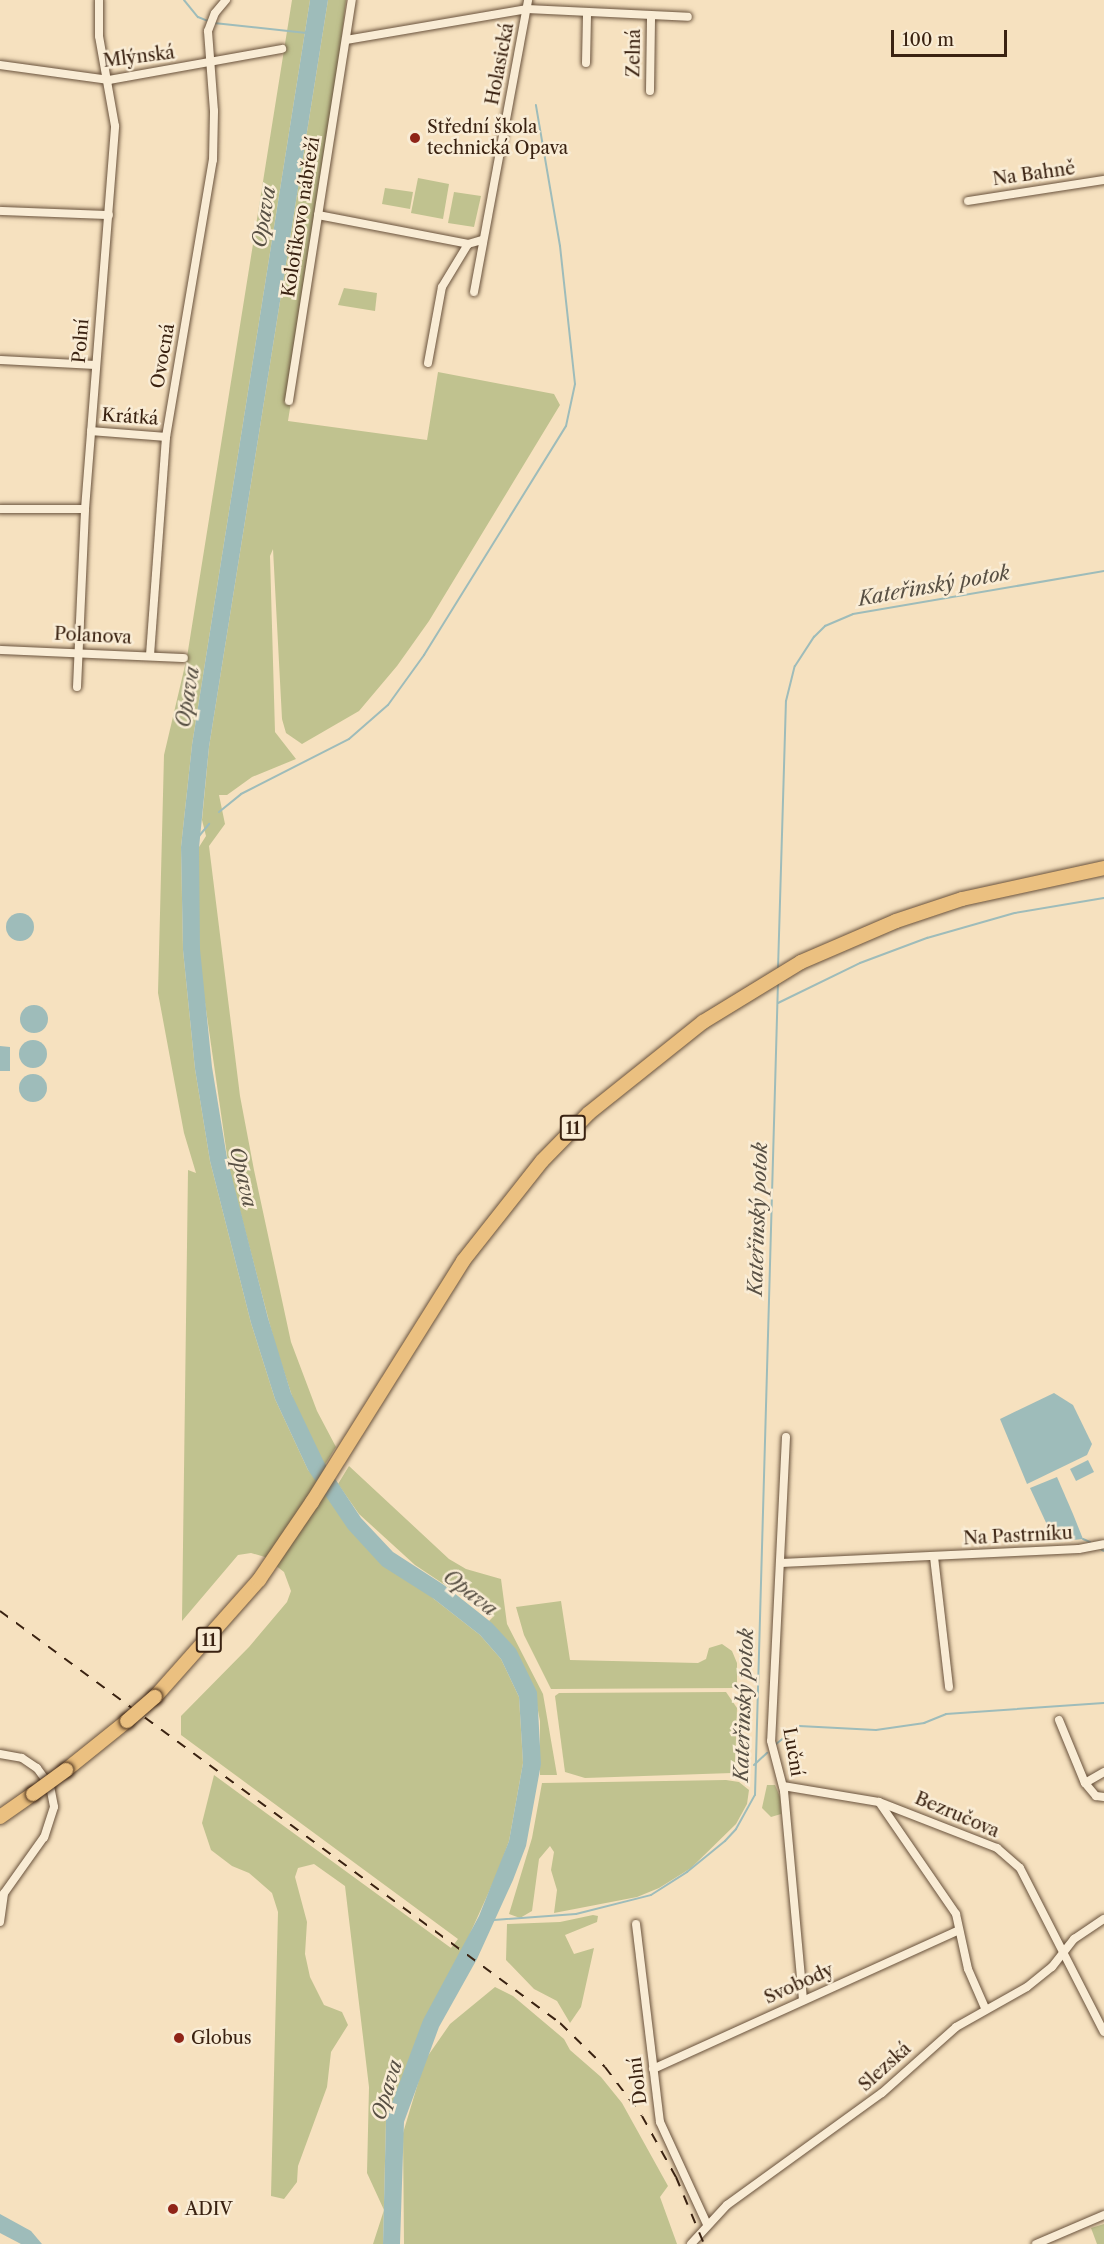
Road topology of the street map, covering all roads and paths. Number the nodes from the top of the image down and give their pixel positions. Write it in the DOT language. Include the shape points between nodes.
graph roads {
  1 [pos="99,0"];
  2 [pos="226,0"];
  3 [pos="352,0"];
  4 [pos="527,5"];
  5 [pos="587,14"];
  6 [pos="651,16"];
  7 [pos="688,17"];
  8 [pos="346,39"];
  9 [pos="282,49"];
  10 [pos="208,63"];
  11 [pos="586,63"];
  12 [pos="0,65"];
  13 [pos="109,80"];
  14 [pos="650,91"];
  15 [pos="1104,180"];
  16 [pos="968,201"];
  17 [pos="0,211"];
  18 [pos="109,215"];
  19 [pos="318,215"];
  20 [pos="482,240"];
  21 [pos="468,244"];
  22 [pos="474,292"];
  23 [pos="0,360"];
  24 [pos="428,363"];
  25 [pos="96,365"];
  26 [pos="289,401"];
  27 [pos="91,431"];
  28 [pos="166,436"];
  29 [pos="0,509"];
  30 [pos="85,509"];
  31 [pos="0,650"];
  32 [pos="77,651"];
  33 [pos="150,656"];
  34 [pos="184,658"];
  35 [pos="77,687"];
  36 [pos="1104,868"];
  37 [pos="786,1437"];
  38 [pos="1104,1544"];
  39 [pos="934,1557"];
  40 [pos="781,1563"];
  41 [pos="949,1687"];
  42 [pos="1059,1720"];
  43 [pos="0,1754"];
  44 [pos="1104,1772"];
  45 [pos="1085,1783"];
  46 [pos="783,1786"];
  47 [pos="1104,1797"];
  48 [pos="879,1802"];
  49 [pos="0,1817"];
  50 [pos="2,1896"];
  51 [pos="1104,1918"];
  52 [pos="0,1922"];
  53 [pos="636,1924"];
  54 [pos="959,1930"];
  55 [pos="1064,1952"];
  56 [pos="803,2000"];
  57 [pos="986,2008"];
  58 [pos="1104,2032"];
  59 [pos="653,2069"];
  60 [pos="1104,2215"];
  61 [pos="707,2224"];
  62 [pos="691,2244"];
  63 [pos="1036,2244"];
  1 -- 13 [label="street, Polní" via="99,36"];
  2 -- 10 [label="street, Ovocná" via="214,13 208,31"];
  3 -- 8 [label="street, Kolofíkovo nábřeží"];
  4 -- 5 [label="street, Zelná"];
  4 -- 8 [label="street"];
  4 -- 20 [label="street, Holasická"];
  5 -- 6 [label="street, Zelná"];
  5 -- 11 [label="street"];
  6 -- 7 [label="street, Zelná"];
  6 -- 14 [label="street, Zelná"];
  8 -- 19 [label="street, Kolofíkovo nábřeží"];
  9 -- 10 [label="street, Mlýnská"];
  10 -- 13 [label="street, Mlýnská"];
  10 -- 28 [label="street, Ovocná" via="214,111 213,160"];
  12 -- 13 [label="street, Mlýnská"];
  13 -- 18 [label="street, Polní" via="115,126"];
  15 -- 16 [label="street, Na Bahně"];
  17 -- 18 [label="street"];
  18 -- 25 [label="street, Polní"];
  19 -- 21 [label="street"];
  19 -- 26 [label="street, Kolofíkovo nábřeží"];
  20 -- 21 [label="street"];
  20 -- 22 [label="street, Holasická"];
  21 -- 24 [label="street" via="442,287"];
  23 -- 25 [label="street"];
  25 -- 27 [label="street, Polní"];
  27 -- 28 [label="street, Krátká"];
  27 -- 30 [label="street, Polní"];
  28 -- 33 [label="street, Ovocná"];
  29 -- 30 [label="street"];
  30 -- 32 [label="street, Polní"];
  31 -- 32 [label="street, Polanova"];
  32 -- 33 [label="street, Polanova"];
  32 -- 35 [label="street, Polní"];
  33 -- 34 [label="street, Polanova"];
  36 -- 49 [label="main road, 11, bridge" via="962,899 801,962 663,1050 589,1113 499,1213 259,1580 155,1697 66,1770"];
  37 -- 40 [label="street, Luční"];
  38 -- 39 [label="street, Na Pastrníku" via="1079,1549"];
  39 -- 40 [label="street, Na Pastrníku"];
  39 -- 41 [label="street"];
  40 -- 46 [label="street, Luční" via="771,1741"];
  42 -- 45 [label="street"];
  43 -- 50 [label="street" via="22,1758 37,1768 50,1786 54,1807 44,1837"];
  44 -- 45 [label="street"];
  45 -- 47 [label="street" via="1096,1796"];
  46 -- 48 [label="street, Bezručova"];
  46 -- 56 [label="street, Luční"];
  48 -- 54 [label="street" via="956,1914"];
  48 -- 55 [label="street, Bezručova" via="997,1848 1020,1868"];
  50 -- 52 [label="street"];
  51 -- 55 [label="street, Slezská" via="1074,1939"];
  53 -- 59 [label="street, Dolní"];
  54 -- 56 [label="street, Svobody"];
  54 -- 57 [label="street" via="968,1969"];
  55 -- 57 [label="street, Slezská" via="1027,1987"];
  55 -- 58 [label="street, Bezručova"];
  56 -- 59 [label="street, Svobody"];
  57 -- 61 [label="street, Slezská" via="940,2040 882,2093"];
  59 -- 61 [label="street, Dolní" via="660,2122"];
  60 -- 63 [label="street"];
  61 -- 62 [label="street, Slezská"];
}
